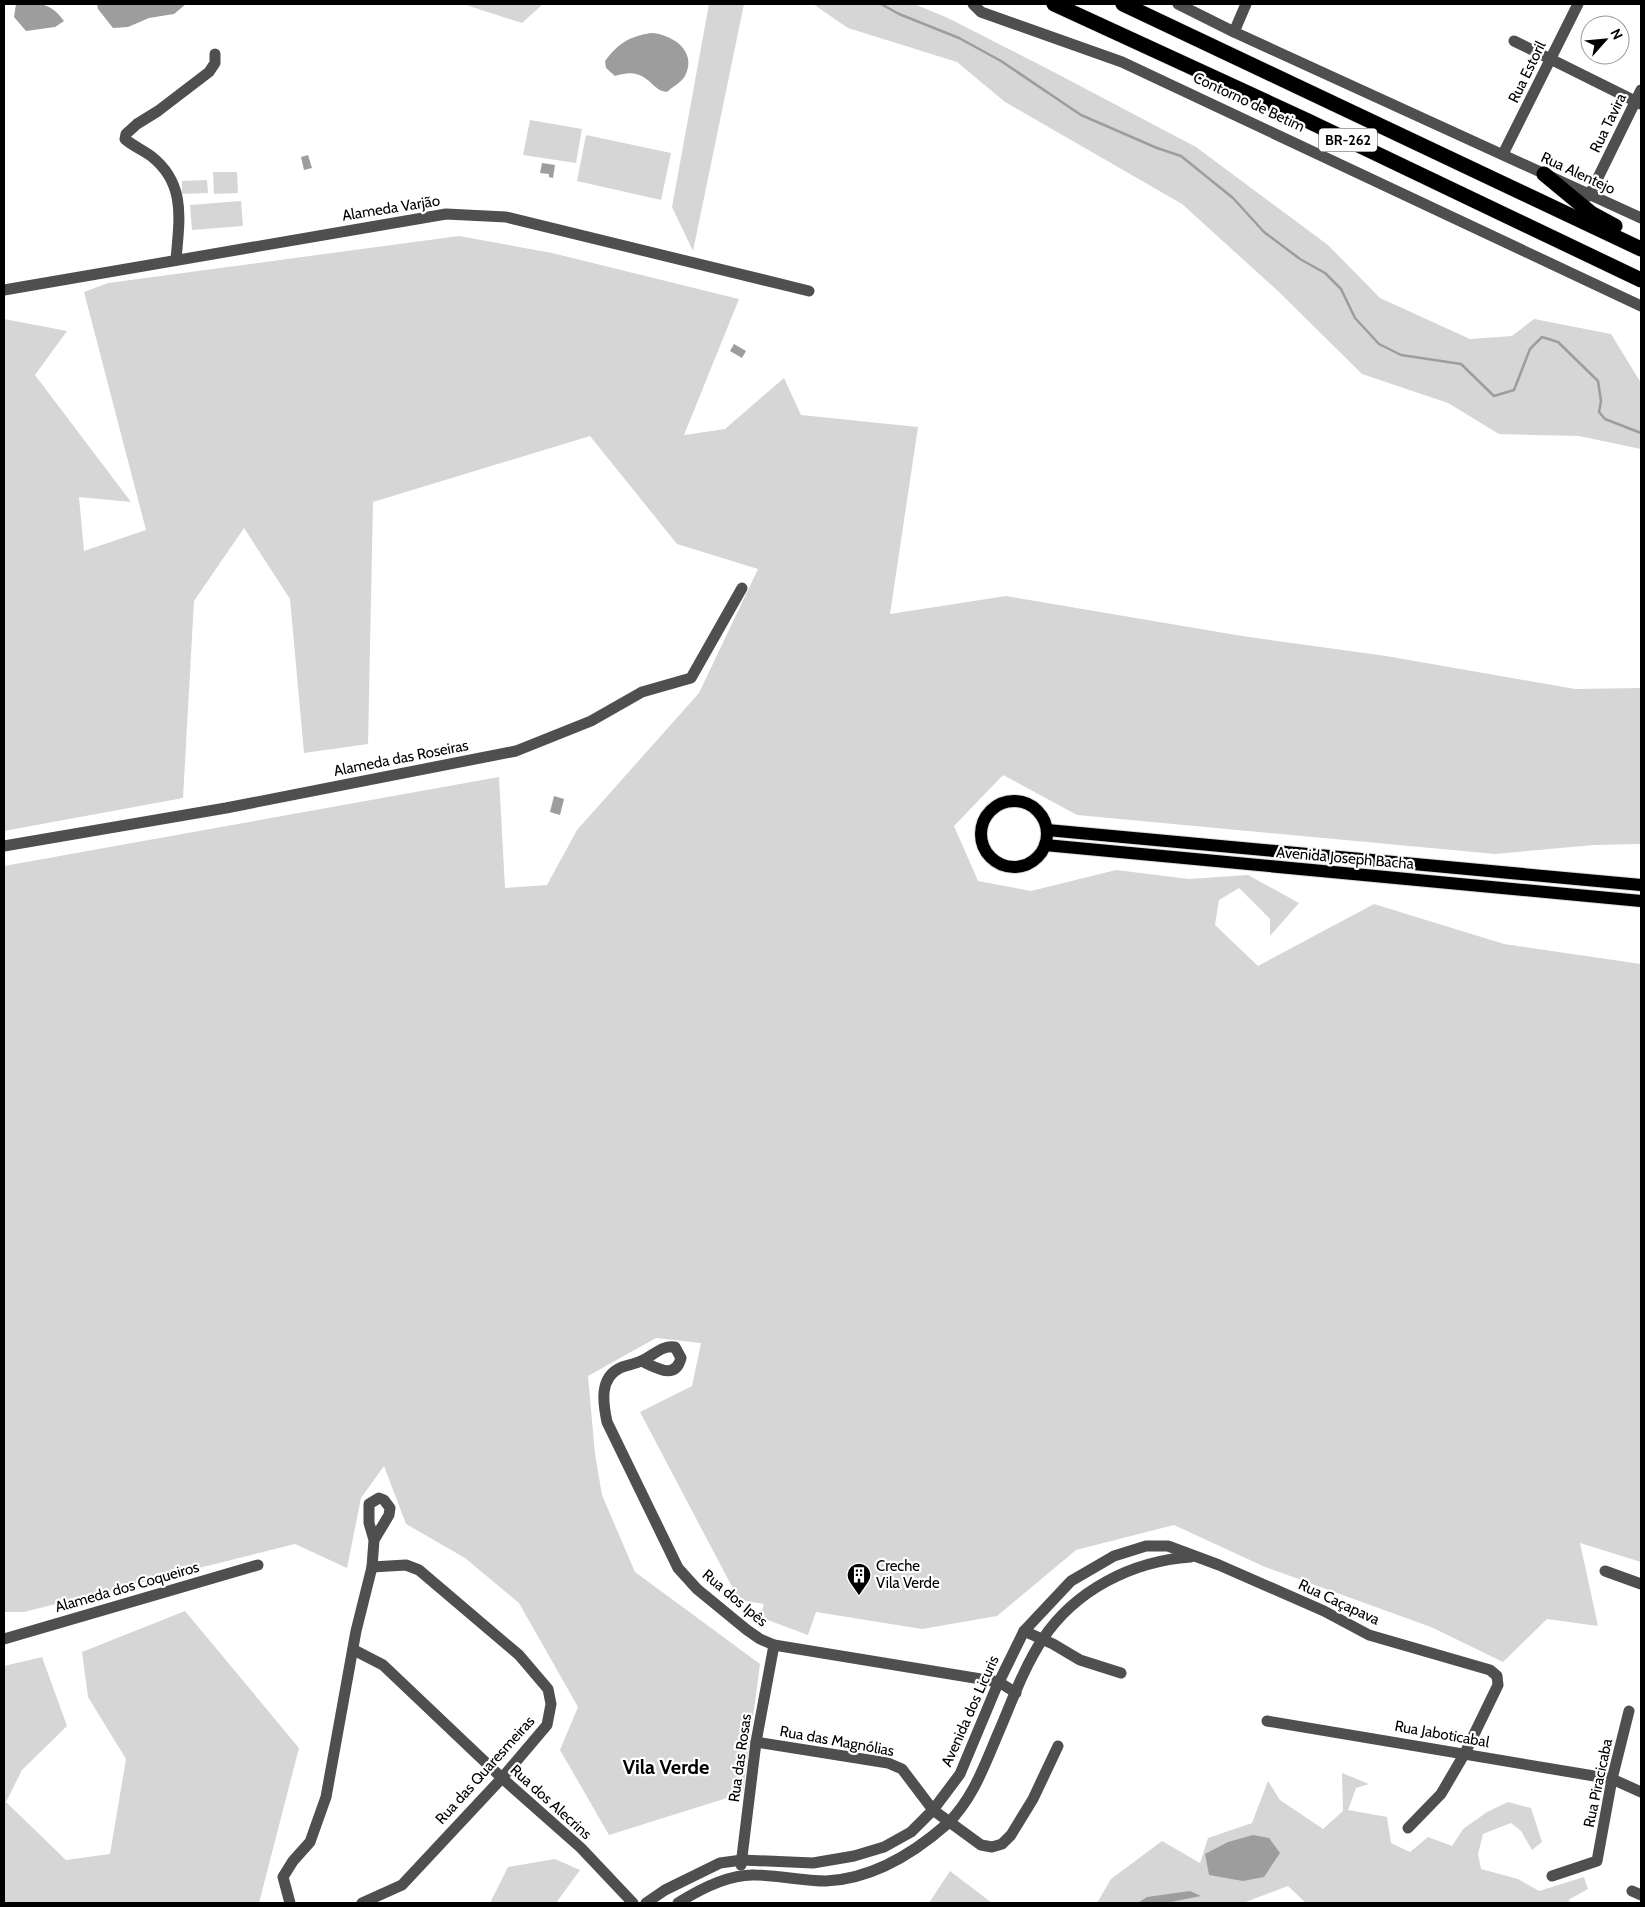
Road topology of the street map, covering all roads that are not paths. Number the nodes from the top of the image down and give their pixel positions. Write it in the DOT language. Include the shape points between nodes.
graph roads {
  1 [pos="973,4"];
  2 [pos="1054,4"];
  3 [pos="1123,4"];
  4 [pos="1178,4"];
  5 [pos="1246,4"];
  6 [pos="1578,4"];
  7 [pos="1234,32"];
  8 [pos="1514,42"];
  9 [pos="215,54"];
  10 [pos="1550,59"];
  11 [pos="1641,90"];
  12 [pos="1638,103"];
  13 [pos="1503,154"];
  14 [pos="1544,174"];
  15 [pos="1589,196"];
  16 [pos="1641,218"];
  17 [pos="1641,238"];
  18 [pos="1641,249"];
  19 [pos="176,260"];
  20 [pos="1641,280"];
  21 [pos="4,290"];
  22 [pos="809,291"];
  23 [pos="1641,306"];
  24 [pos="742,588"];
  25 [pos="1047,830"];
  26 [pos="1045,845"];
  27 [pos="4,846"];
  28 [pos="1641,885"];
  29 [pos="1641,901"];
  30 [pos="642,1361"];
  31 [pos="374,1540"];
  32 [pos="1196,1557"];
  33 [pos="258,1565"];
  34 [pos="1218,1565"];
  35 [pos="372,1567"];
  36 [pos="1605,1571"];
  37 [pos="1641,1584"];
  38 [pos="1024,1632"];
  39 [pos="4,1639"];
  40 [pos="1042,1639"];
  41 [pos="774,1644"];
  42 [pos="354,1650"];
  43 [pos="1121,1673"];
  44 [pos="999,1682"];
  45 [pos="1016,1693"];
  46 [pos="1629,1711"];
  47 [pos="1267,1721"];
  48 [pos="756,1742"];
  49 [pos="1058,1746"];
  50 [pos="1465,1752"];
  51 [pos="502,1778"];
  52 [pos="1612,1778"];
  53 [pos="1641,1792"];
  54 [pos="933,1810"];
  55 [pos="949,1822"];
  56 [pos="1408,1828"];
  57 [pos="742,1860"];
  58 [pos="741,1876"];
  59 [pos="1552,1876"];
  60 [pos="290,1903"];
  61 [pos="362,1903"];
  62 [pos="633,1903"];
  63 [pos="646,1903"];
  64 [pos="678,1903"];
  1 -- 23 [label="street, Contorno de Betim / BR-262" via="982,12 1122,62"];
  2 -- 20 [label="highway, Contorno de Betim / BR-262"];
  3 -- 18 [label="highway, BR-262"];
  4 -- 7 [label="street, Rua Alentejo"];
  5 -- 7 [label="street"];
  6 -- 10 [label="street, Rua Estoril"];
  7 -- 13 [label="street, Rua Alentejo"];
  8 -- 10 [label="street"];
  9 -- 19 [label="street" via="215,63 209,72 137,124 125,138 164,170 176,193 181,221"];
  10 -- 12 [label="street"];
  10 -- 13 [label="street, Rua Estoril"];
  11 -- 12 [label="street, Rua Tavira"];
  12 -- 15 [label="street, Rua Tavira"];
  13 -- 14 [label="street, Rua Alentejo"];
  14 -- 15 [label="street, Rua Alentejo"];
  14 -- 17 [label="highway" via="1600,218"];
  15 -- 16 [label="street, Rua Alentejo"];
  19 -- 21 [label="street, Alameda Varjão"];
  19 -- 22 [label="street, Alameda Varjão" via="446,214 506,217"];
  24 -- 27 [label="street, Alameda das Roseiras" via="691,678 642,692 591,721 516,751 226,808"];
  25 -- 26 [label="main road"];
  25 -- 26 [label="main road" via="1038,811 1020,801 999,804 987,815 981,830 985,850 992,859 1006,866 1032,862"];
  25 -- 28 [label="main road, Avenida Joseph Bacha"];
  26 -- 29 [label="main road, Avenida Joseph Bacha"];
  30 -- 41 [label="street, Rua dos Ipês" via="619,1368 608,1380 603,1400 607,1422 678,1568 697,1589 747,1630"];
  31 -- 35 [label="street"];
  32 -- 34 [label="street, Avenida dos Licuris"];
  32 -- 38 [label="street, Avenida dos Licuris" via="1168,1546 1146,1546 1114,1556 1071,1581"];
  32 -- 40 [label="street, Avenida dos Licuris" via="1169,1558 1140,1566 1100,1584 1068,1609"];
  33 -- 39 [label="street, Alameda dos Coqueiros"];
  34 -- 50 [label="street, Rua Caçapava" via="1369,1634 1490,1670 1497,1676 1498,1685"];
  35 -- 42 [label="street"];
  35 -- 51 [label="street, Rua das Quaresmeiras" via="406,1565 419,1570 519,1655 548,1689 552,1704 547,1725"];
  36 -- 37 [label="street"];
  38 -- 40 [label="street"];
  38 -- 44 [label="street, Avenida dos Licuris"];
  40 -- 43 [label="street" via="1080,1660"];
  40 -- 45 [label="street, Avenida dos Licuris"];
  41 -- 44 [label="street, Rua dos Ipês"];
  41 -- 48 [label="street, Rua das Rosas"];
  42 -- 51 [label="street, Rua dos Alecrins" via="383,1665"];
  42 -- 60 [label="street" via="326,1798 310,1842 283,1877"];
  44 -- 45 [label="street, Rua dos Ipês"];
  44 -- 54 [label="street, Avenida dos Licuris" via="960,1774"];
  45 -- 55 [label="street, Avenida dos Licuris" via="979,1780"];
  46 -- 52 [label="street, Rua Piracicaba"];
  47 -- 50 [label="street, Rua Jaboticabal"];
  48 -- 54 [label="street, Rua das Magnólias" via="902,1769"];
  48 -- 57 [label="street, Rua das Rosas"];
  49 -- 55 [label="street, Rua das Magnólias" via="1029,1806 1002,1844 992,1847 981,1845"];
  50 -- 52 [label="street, Rua Jaboticabal"];
  50 -- 56 [label="street" via="1441,1794"];
  51 -- 61 [label="street, Rua das Quaresmeiras" via="402,1884"];
  51 -- 62 [label="street, Rua dos Alecrins" via="581,1848"];
  52 -- 53 [label="street, Rua Jaboticabal"];
  52 -- 59 [label="street, Rua Piracicaba" via="1597,1861"];
  54 -- 55 [label="street, Rua das Magnólias"];
  54 -- 57 [label="street, Avenida dos Licuris" via="911,1832 854,1856 813,1863"];
  55 -- 58 [label="street, Avenida dos Licuris" via="922,1846 866,1874 826,1881"];
  57 -- 58 [label="street, Rua das Rosas"];
  57 -- 63 [label="street, Avenida dos Licuris" via="720,1863 692,1875"];
  58 -- 64 [label="street, Avenida dos Licuris" via="710,1886"];
}
